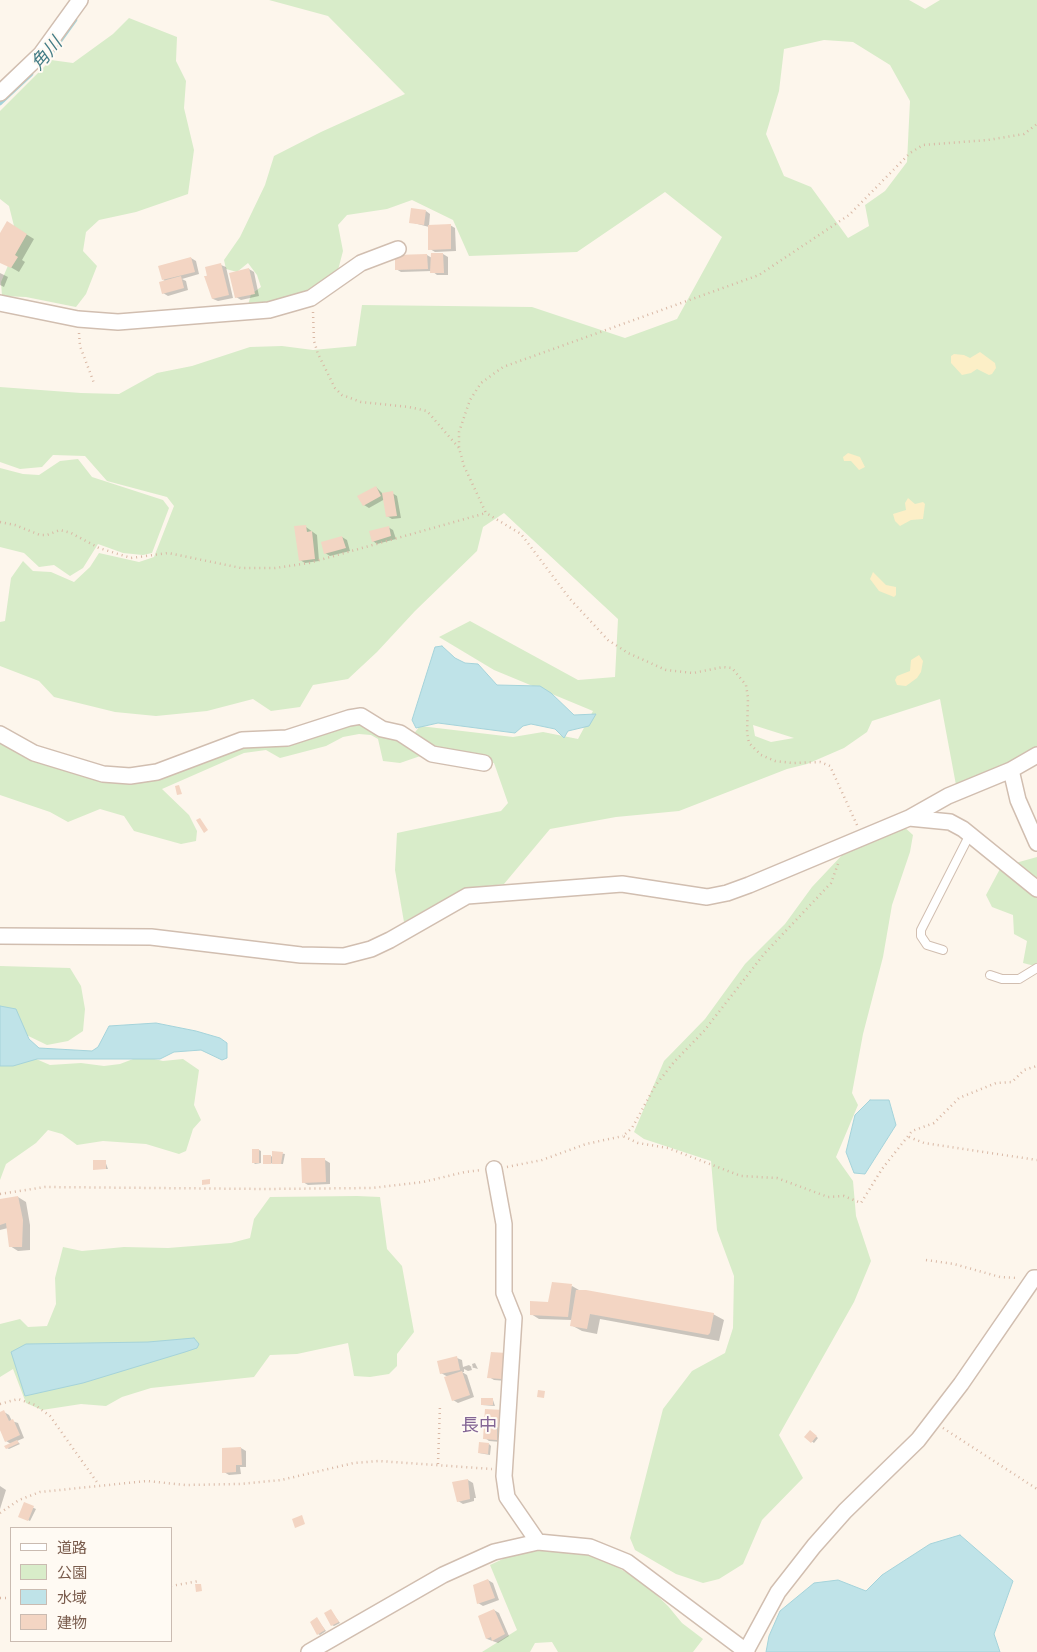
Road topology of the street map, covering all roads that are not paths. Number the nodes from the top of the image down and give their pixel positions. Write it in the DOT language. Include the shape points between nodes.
graph roads {
  1 [pos="80,0"];
  2 [pos="0,93"];
  3 [pos="398,249"];
  4 [pos="0,303"];
  5 [pos="0,734"];
  6 [pos="1037,756"];
  7 [pos="484,763"];
  8 [pos="1011,770"];
  9 [pos="910,818"];
  10 [pos="969,836"];
  11 [pos="1037,843"];
  12 [pos="1037,889"];
  13 [pos="0,936"];
  14 [pos="943,950"];
  15 [pos="1037,968"];
  16 [pos="990,975"];
  17 [pos="494,1169"];
  18 [pos="1035,1278"];
  19 [pos="538,1542"];
  20 [pos="310,1652"];
  21 [pos="747,1652"];
  1 -- 2 [label="street" via="41,54"];
  3 -- 4 [label="street" via="361,263 311,298 268,310 126,321 78,319"];
  5 -- 7 [label="street" via="34,753 103,774 130,776 157,772 242,740 287,738 361,716 382,729 400,733 432,754"];
  6 -- 8 [label="street"];
  8 -- 9 [label="street" via="948,796"];
  8 -- 11 [label="street" via="1018,800"];
  9 -- 10 [label="street" via="950,822"];
  9 -- 13 [label="street" via="727,893 707,897 622,884 467,896 390,940 344,956 301,955 151,937"];
  10 -- 12 [label="street"];
  10 -- 14 [label="lane" via="921,930 927,945"];
  15 -- 16 [label="lane" via="1019,979"];
  17 -- 19 [label="street" via="504,1224 504,1293 514,1318 504,1471 507,1497"];
  18 -- 21 [label="street" via="918,1440 844,1511 778,1592"];
  19 -- 20 [label="street" via="494,1552 443,1575"];
  19 -- 21 [label="street" via="590,1546 627,1562"];
}
